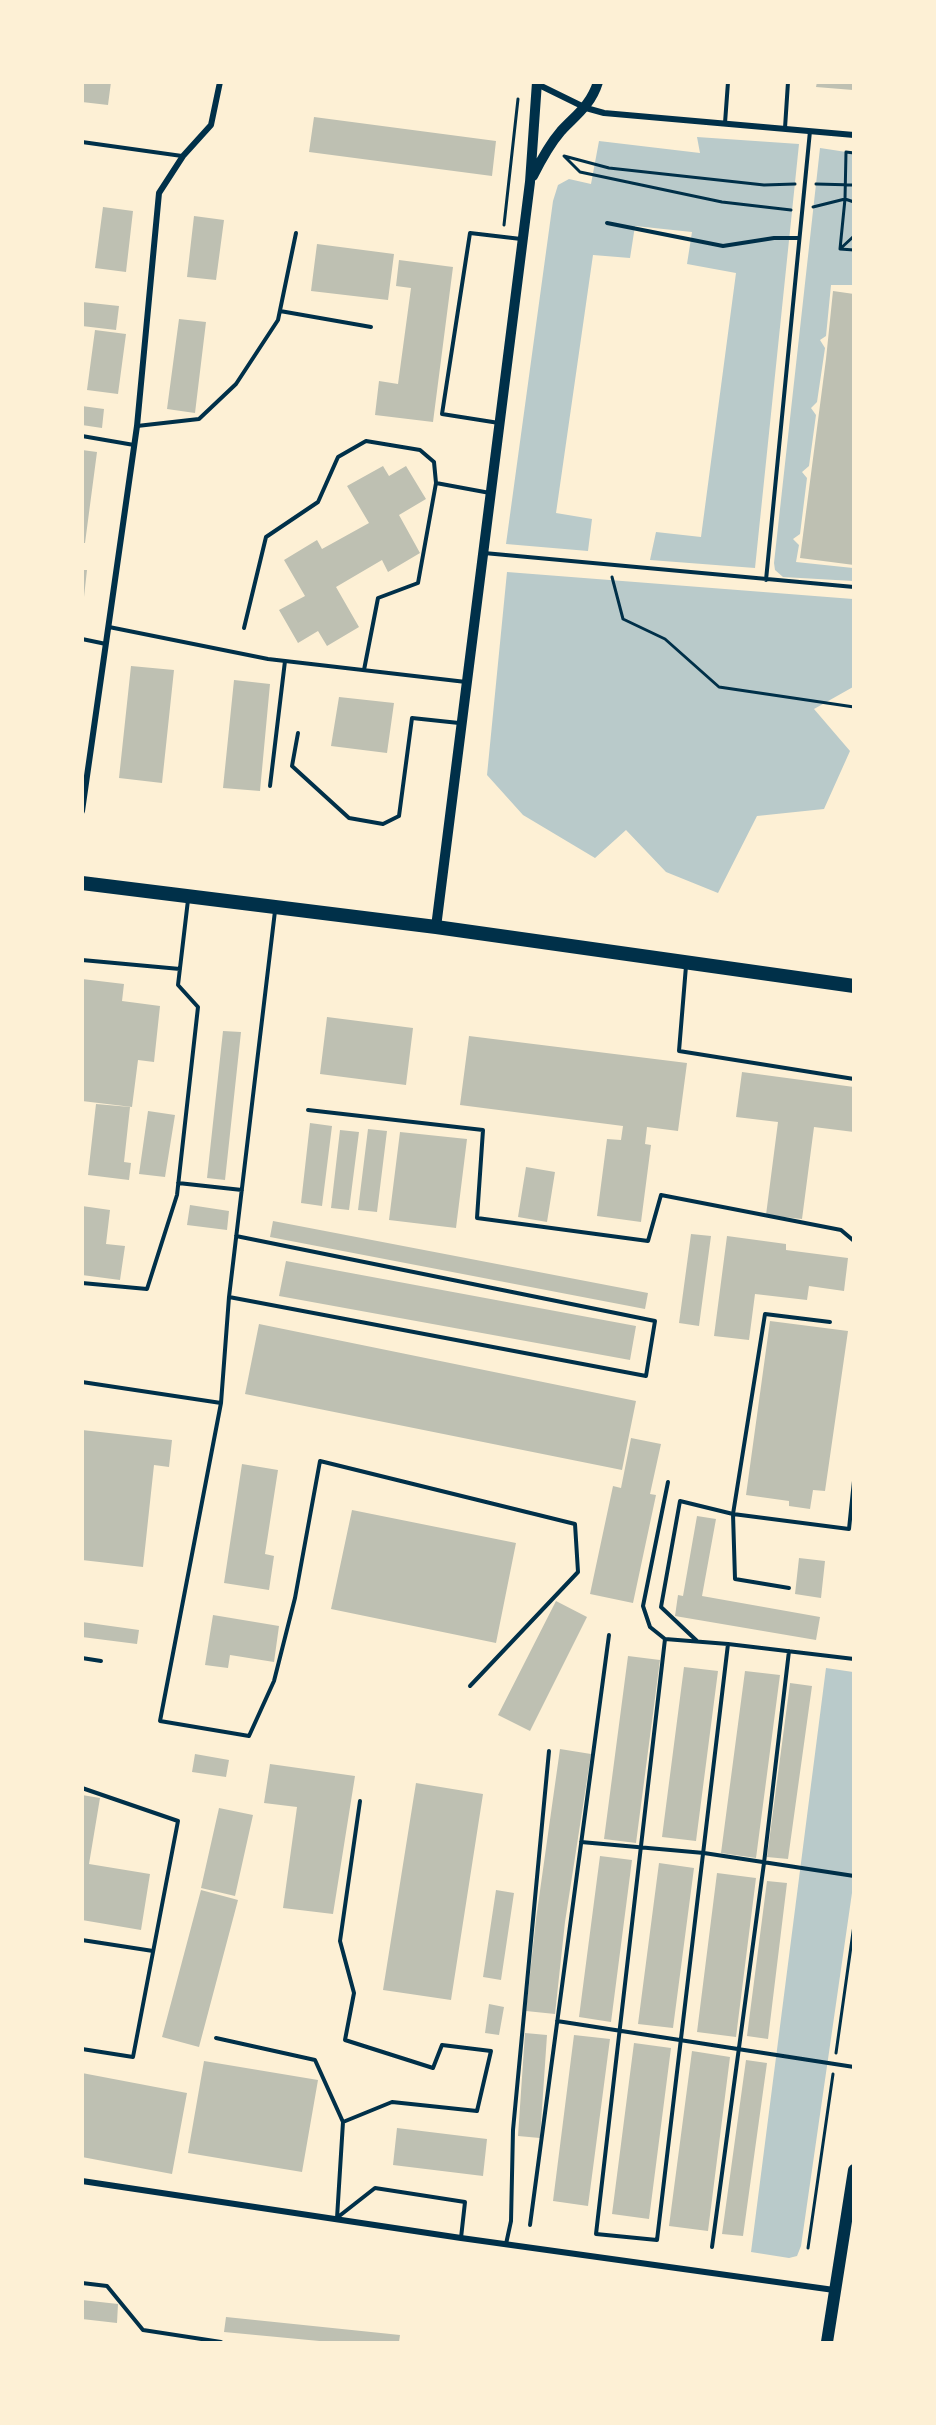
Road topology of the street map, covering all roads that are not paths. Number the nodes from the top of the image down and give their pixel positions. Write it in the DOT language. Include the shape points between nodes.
graph roads {
  1 [pos="220,82"];
  2 [pos="532,82"];
  3 [pos="598,82"];
  4 [pos="728,82"];
  5 [pos="788,82"];
  6 [pos="537,83"];
  7 [pos="586,108"];
  8 [pos="726,123"];
  9 [pos="785,128"];
  10 [pos="810,130"];
  11 [pos="854,135"];
  12 [pos="82,142"];
  13 [pos="183,156"];
  14 [pos="530,182"];
  15 [pos="607,223"];
  16 [pos="296,233"];
  17 [pos="799,238"];
  18 [pos="522,240"];
  19 [pos="280,311"];
  20 [pos="371,327"];
  21 [pos="500,423"];
  22 [pos="137,426"];
  23 [pos="82,436"];
  24 [pos="135,445"];
  25 [pos="436,483"];
  26 [pos="491,493"];
  27 [pos="483,553"];
  28 [pos="766,580"];
  29 [pos="854,586"];
  30 [pos="109,627"];
  31 [pos="244,628"];
  32 [pos="82,639"];
  33 [pos="106,644"];
  34 [pos="285,661"];
  35 [pos="364,670"];
  36 [pos="467,682"];
  37 [pos="463,723"];
  38 [pos="298,733"];
  39 [pos="270,786"];
  40 [pos="82,811"];
  41 [pos="82,883"];
  42 [pos="188,896"];
  43 [pos="276,907"];
  44 [pos="436,927"];
  45 [pos="82,960"];
  46 [pos="686,962"];
  47 [pos="180,969"];
  48 [pos="854,986"];
  49 [pos="854,1079"];
  50 [pos="308,1110"];
  51 [pos="178,1183"];
  52 [pos="242,1190"];
  53 [pos="236,1236"];
  54 [pos="854,1240"];
  55 [pos="82,1283"];
  56 [pos="229,1297"];
  57 [pos="830,1322"];
  58 [pos="82,1382"];
  59 [pos="220,1403"];
  60 [pos="854,1481"];
  61 [pos="668,1482"];
  62 [pos="733,1514"];
  63 [pos="851,1529"];
  64 [pos="789,1588"];
  65 [pos="609,1635"];
  66 [pos="665,1639"];
  67 [pos="697,1641"];
  68 [pos="728,1644"];
  69 [pos="789,1651"];
  70 [pos="82,1658"];
  71 [pos="854,1659"];
  72 [pos="101,1661"];
  73 [pos="471,1686"];
  74 [pos="549,1751"];
  75 [pos="82,1788"];
  76 [pos="360,1801"];
  77 [pos="581,1842"];
  78 [pos="641,1847"];
  79 [pos="704,1853"];
  80 [pos="764,1863"];
  81 [pos="854,1876"];
  82 [pos="82,1940"];
  83 [pos="153,1951"];
  84 [pos="557,2021"];
  85 [pos="620,2031"];
  86 [pos="216,2038"];
  87 [pos="681,2040"];
  88 [pos="82,2049"];
  89 [pos="739,2049"];
  90 [pos="854,2067"];
  91 [pos="343,2122"];
  92 [pos="854,2170"];
  93 [pos="82,2181"];
  94 [pos="337,2218"];
  95 [pos="530,2225"];
  96 [pos="461,2238"];
  97 [pos="505,2244"];
  98 [pos="712,2247"];
  99 [pos="82,2283"];
  100 [pos="834,2290"];
  101 [pos="221,2343"];
  102 [pos="828,2343"];
  1 -- 13 [label="street" via="211,125"];
  2 -- 6 [label="street"];
  3 -- 7 [label="street"];
  4 -- 8 [label="lane"];
  5 -- 9 [label="lane"];
  6 -- 7 [label="street"];
  6 -- 14 [label="street"];
  7 -- 8 [label="street" via="604,113"];
  7 -- 14 [label="street" via="546,150"];
  8 -- 9 [label="street"];
  9 -- 10 [label="street"];
  10 -- 11 [label="street"];
  10 -- 17 [label="lane"];
  12 -- 13 [label="lane"];
  13 -- 22 [label="street" via="159,193"];
  14 -- 18 [label="street"];
  15 -- 17 [label="lane" via="723,246"];
  16 -- 19 [label="lane"];
  17 -- 28 [label="lane"];
  18 -- 21 [label="street"];
  18 -- 21 [label="lane" via="470,233 442,414"];
  19 -- 20 [label="lane"];
  19 -- 22 [label="lane" via="236,384 199,419"];
  21 -- 26 [label="street"];
  22 -- 24 [label="street"];
  23 -- 24 [label="lane"];
  24 -- 30 [label="street"];
  25 -- 26 [label="lane"];
  25 -- 31 [label="lane" via="434,462 420,450 366,441 339,457 318,502 266,537"];
  25 -- 35 [label="lane" via="418,583 378,598"];
  26 -- 27 [label="street"];
  27 -- 28 [label="lane"];
  27 -- 36 [label="street"];
  28 -- 29 [label="lane"];
  30 -- 33 [label="street"];
  30 -- 34 [label="lane"];
  32 -- 33 [label="lane"];
  33 -- 40 [label="street"];
  34 -- 35 [label="lane"];
  34 -- 39 [label="lane"];
  35 -- 36 [label="lane"];
  36 -- 37 [label="street"];
  37 -- 38 [label="lane" via="412,718 399,816 383,824 349,818 292,765"];
  37 -- 44 [label="street"];
  41 -- 42 [label="highway"];
  42 -- 43 [label="highway"];
  42 -- 47 [label="lane"];
  43 -- 44 [label="highway"];
  43 -- 52 [label="lane"];
  44 -- 46 [label="highway"];
  45 -- 47 [label="lane"];
  46 -- 48 [label="highway"];
  46 -- 49 [label="lane" via="679,1051"];
  47 -- 51 [label="lane" via="178,985 198,1007"];
  50 -- 54 [label="lane" via="483,1130 477,1218 648,1241 661,1195 841,1230"];
  51 -- 52 [label="lane"];
  51 -- 55 [label="lane" via="147,1289"];
  52 -- 53 [label="lane"];
  53 -- 56 [label="lane"];
  53 -- 56 [label="lane" via="655,1321 646,1376"];
  56 -- 59 [label="lane"];
  57 -- 62 [label="lane" via="765,1314"];
  58 -- 59 [label="lane"];
  59 -- 73 [label="lane" via="160,1721 249,1736 274,1681 296,1598 320,1461 575,1524 578,1572"];
  60 -- 63 [label="lane"];
  61 -- 66 [label="lane" via="644,1606 651,1628"];
  62 -- 63 [label="lane"];
  62 -- 64 [label="lane" via="735,1579"];
  62 -- 67 [label="lane" via="680,1501 661,1607"];
  65 -- 77 [label="lane"];
  66 -- 67 [label="lane"];
  66 -- 78 [label="lane"];
  67 -- 68 [label="lane"];
  68 -- 69 [label="lane"];
  68 -- 79 [label="lane"];
  69 -- 71 [label="lane"];
  69 -- 80 [label="lane"];
  70 -- 72 [label="lane"];
  74 -- 97 [label="lane"];
  75 -- 83 [label="lane" via="178,1821"];
  76 -- 91 [label="lane" via="340,1941 354,1994 345,2040 433,2068 441,2045 492,2051 477,2111 392,2102"];
  77 -- 78 [label="lane"];
  77 -- 84 [label="lane"];
  78 -- 79 [label="lane"];
  78 -- 85 [label="lane"];
  79 -- 80 [label="lane"];
  79 -- 87 [label="lane"];
  80 -- 81 [label="lane"];
  80 -- 89 [label="lane"];
  82 -- 83 [label="lane"];
  83 -- 88 [label="lane" via="133,2057"];
  84 -- 85 [label="lane"];
  84 -- 95 [label="lane"];
  85 -- 87 [label="lane"];
  85 -- 87 [label="lane" via="596,2234 657,2240"];
  86 -- 91 [label="lane" via="315,2060"];
  87 -- 89 [label="lane"];
  89 -- 90 [label="lane"];
  89 -- 98 [label="lane"];
  91 -- 94 [label="lane"];
  92 -- 100 [label="main road"];
  93 -- 94 [label="street"];
  94 -- 96 [label="street"];
  94 -- 96 [label="lane" via="375,2188 465,2202"];
  96 -- 97 [label="street"];
  97 -- 100 [label="street"];
  99 -- 101 [label="lane" via="107,2286 142,2330"];
  100 -- 102 [label="main road"];
}
